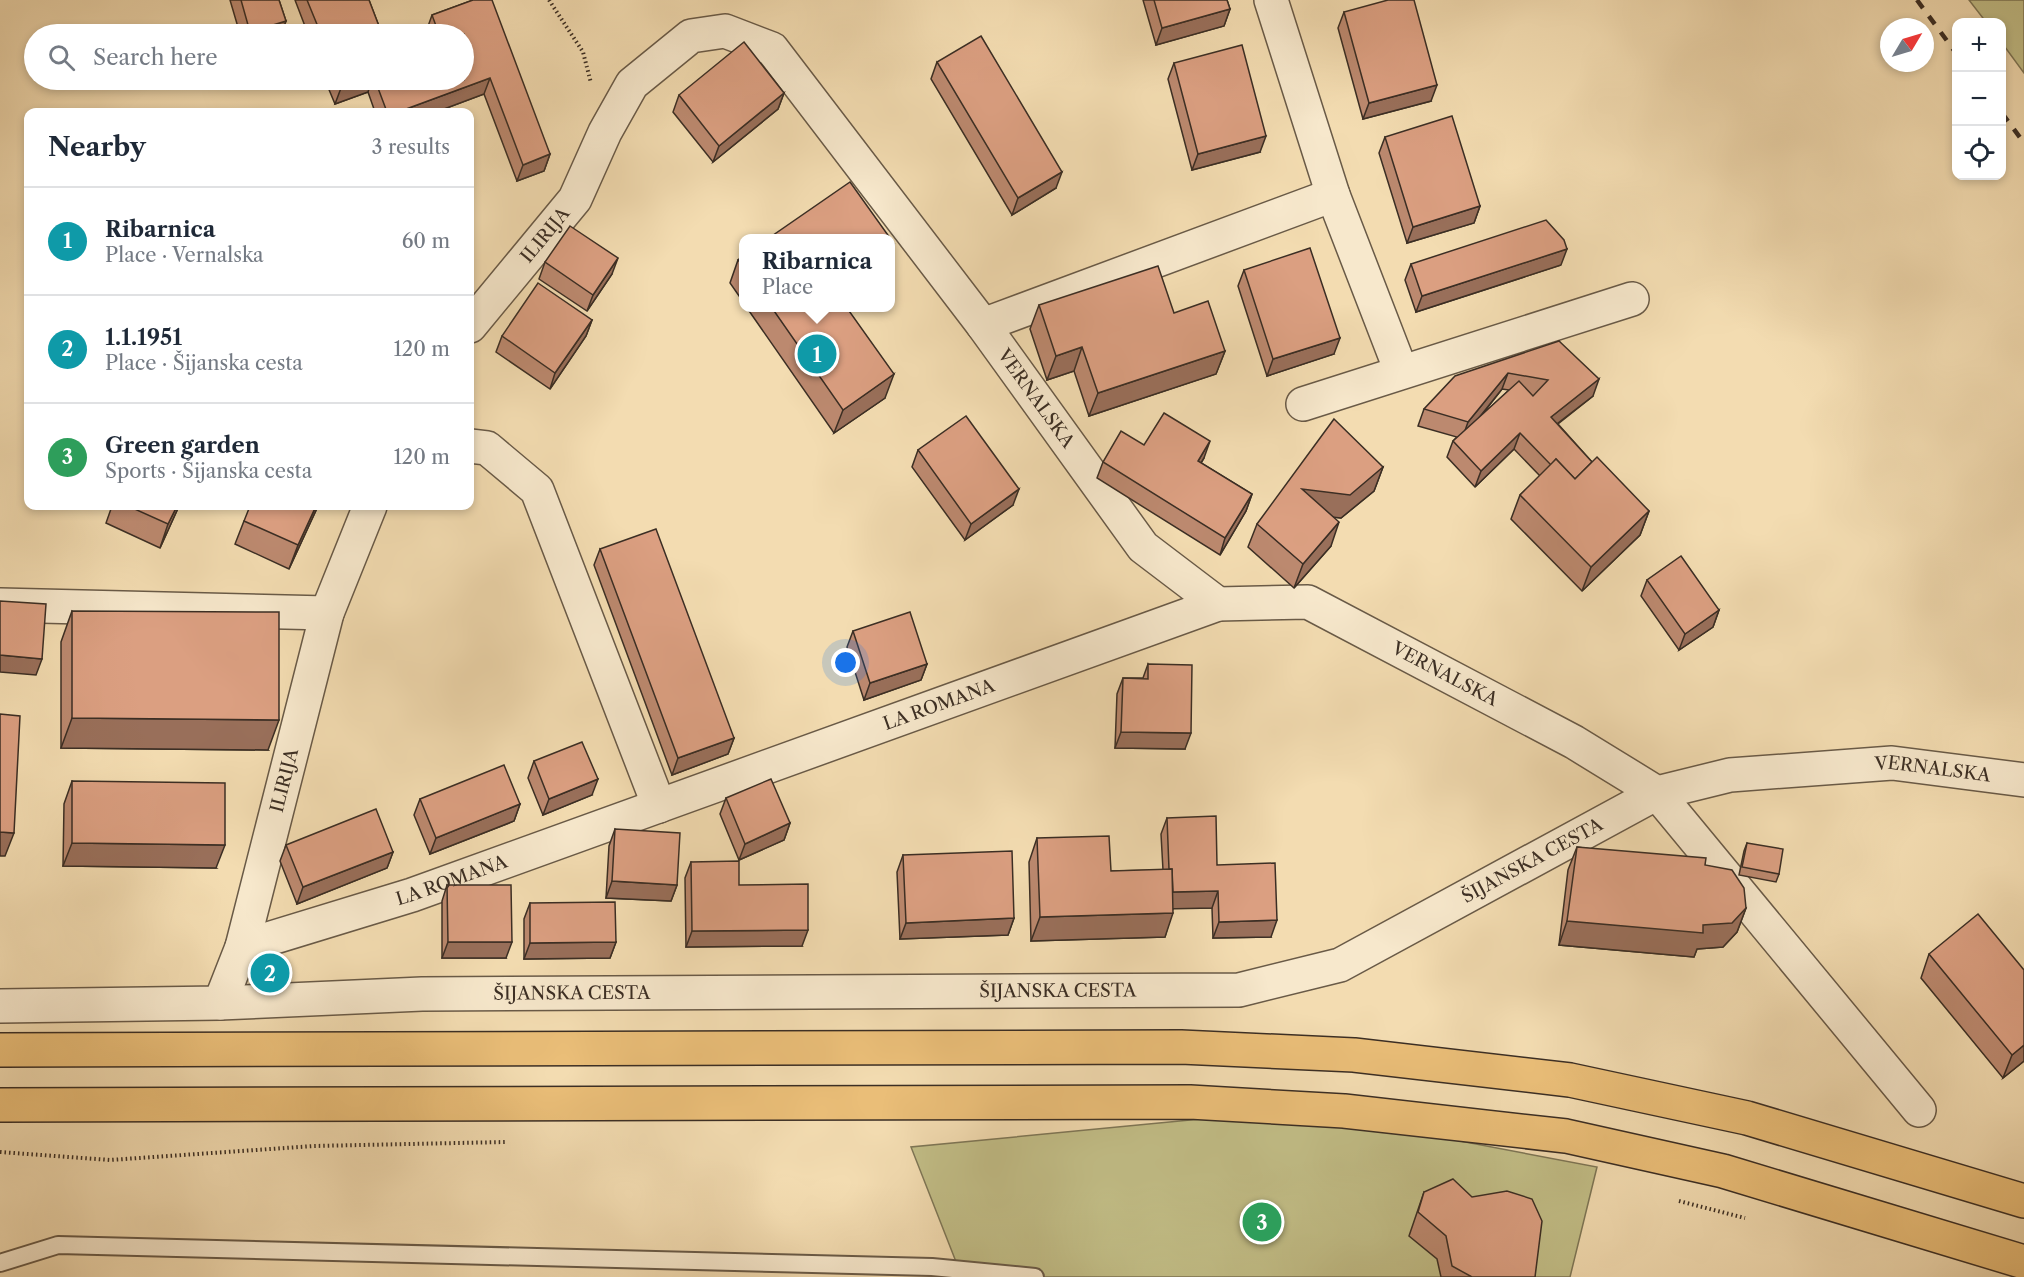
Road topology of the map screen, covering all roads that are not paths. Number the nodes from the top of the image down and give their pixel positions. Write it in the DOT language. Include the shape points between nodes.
graph roads {
  1 [pos="1271,0"];
  2 [pos="772,49"];
  3 [pos="1334,195"];
  4 [pos="1632,299"];
  5 [pos="474,321"];
  6 [pos="983,325"];
  7 [pos="1401,371"];
  8 [pos="1303,404"];
  9 [pos="474,446"];
  10 [pos="368,510"];
  11 [pos="1218,604"];
  12 [pos="0,605"];
  13 [pos="327,613"];
  14 [pos="2024,780"];
  15 [pos="1657,793"];
  16 [pos="659,806"];
  17 [pos="242,947"];
  18 [pos="220,1003"];
  19 [pos="0,1006"];
  20 [pos="0,1050"];
  21 [pos="0,1105"];
  22 [pos="1919,1110"];
  23 [pos="2024,1201"];
  24 [pos="2024,1262"];
  25 [pos="0,1263"];
  26 [pos="1035,1277"];
  1 -- 3 [label="street"];
  2 -- 5 [label="street, ILIRIJA" via="725,31 691,36 632,84 605,132 575,200"];
  2 -- 6 [label="street, VERNALSKA"];
  3 -- 6 [label="street"];
  3 -- 7 [label="street"];
  4 -- 7 [label="street"];
  6 -- 11 [label="street, VERNALSKA" via="1143,547"];
  7 -- 8 [label="street"];
  9 -- 16 [label="street" via="488,448 537,490"];
  10 -- 13 [label="street, ILIRIJA"];
  11 -- 15 [label="street, VERNALSKA" via="1308,602 1574,742"];
  11 -- 16 [label="street, LA ROMANA"];
  12 -- 13 [label="street"];
  13 -- 17 [label="street, ILIRIJA"];
  14 -- 15 [label="street, VERNALSKA" via="1892,763 1730,775"];
  15 -- 18 [label="street, ŠIJANSKA CESTA" via="1340,965 1239,990 422,994"];
  15 -- 22 [label="street"];
  16 -- 17 [label="street, LA ROMANA" via="412,895"];
  17 -- 18 [label="street"];
  18 -- 19 [label="street, ŠIJANSKA CESTA"];
  20 -- 23 [label="main road" via="1181,1047 1354,1055 1570,1080 1747,1118"];
  21 -- 24 [label="main road" via="1190,1102 1344,1111 1566,1136 1723,1171"];
  25 -- 26 [label="lane" via="58,1245 932,1267"];
}
